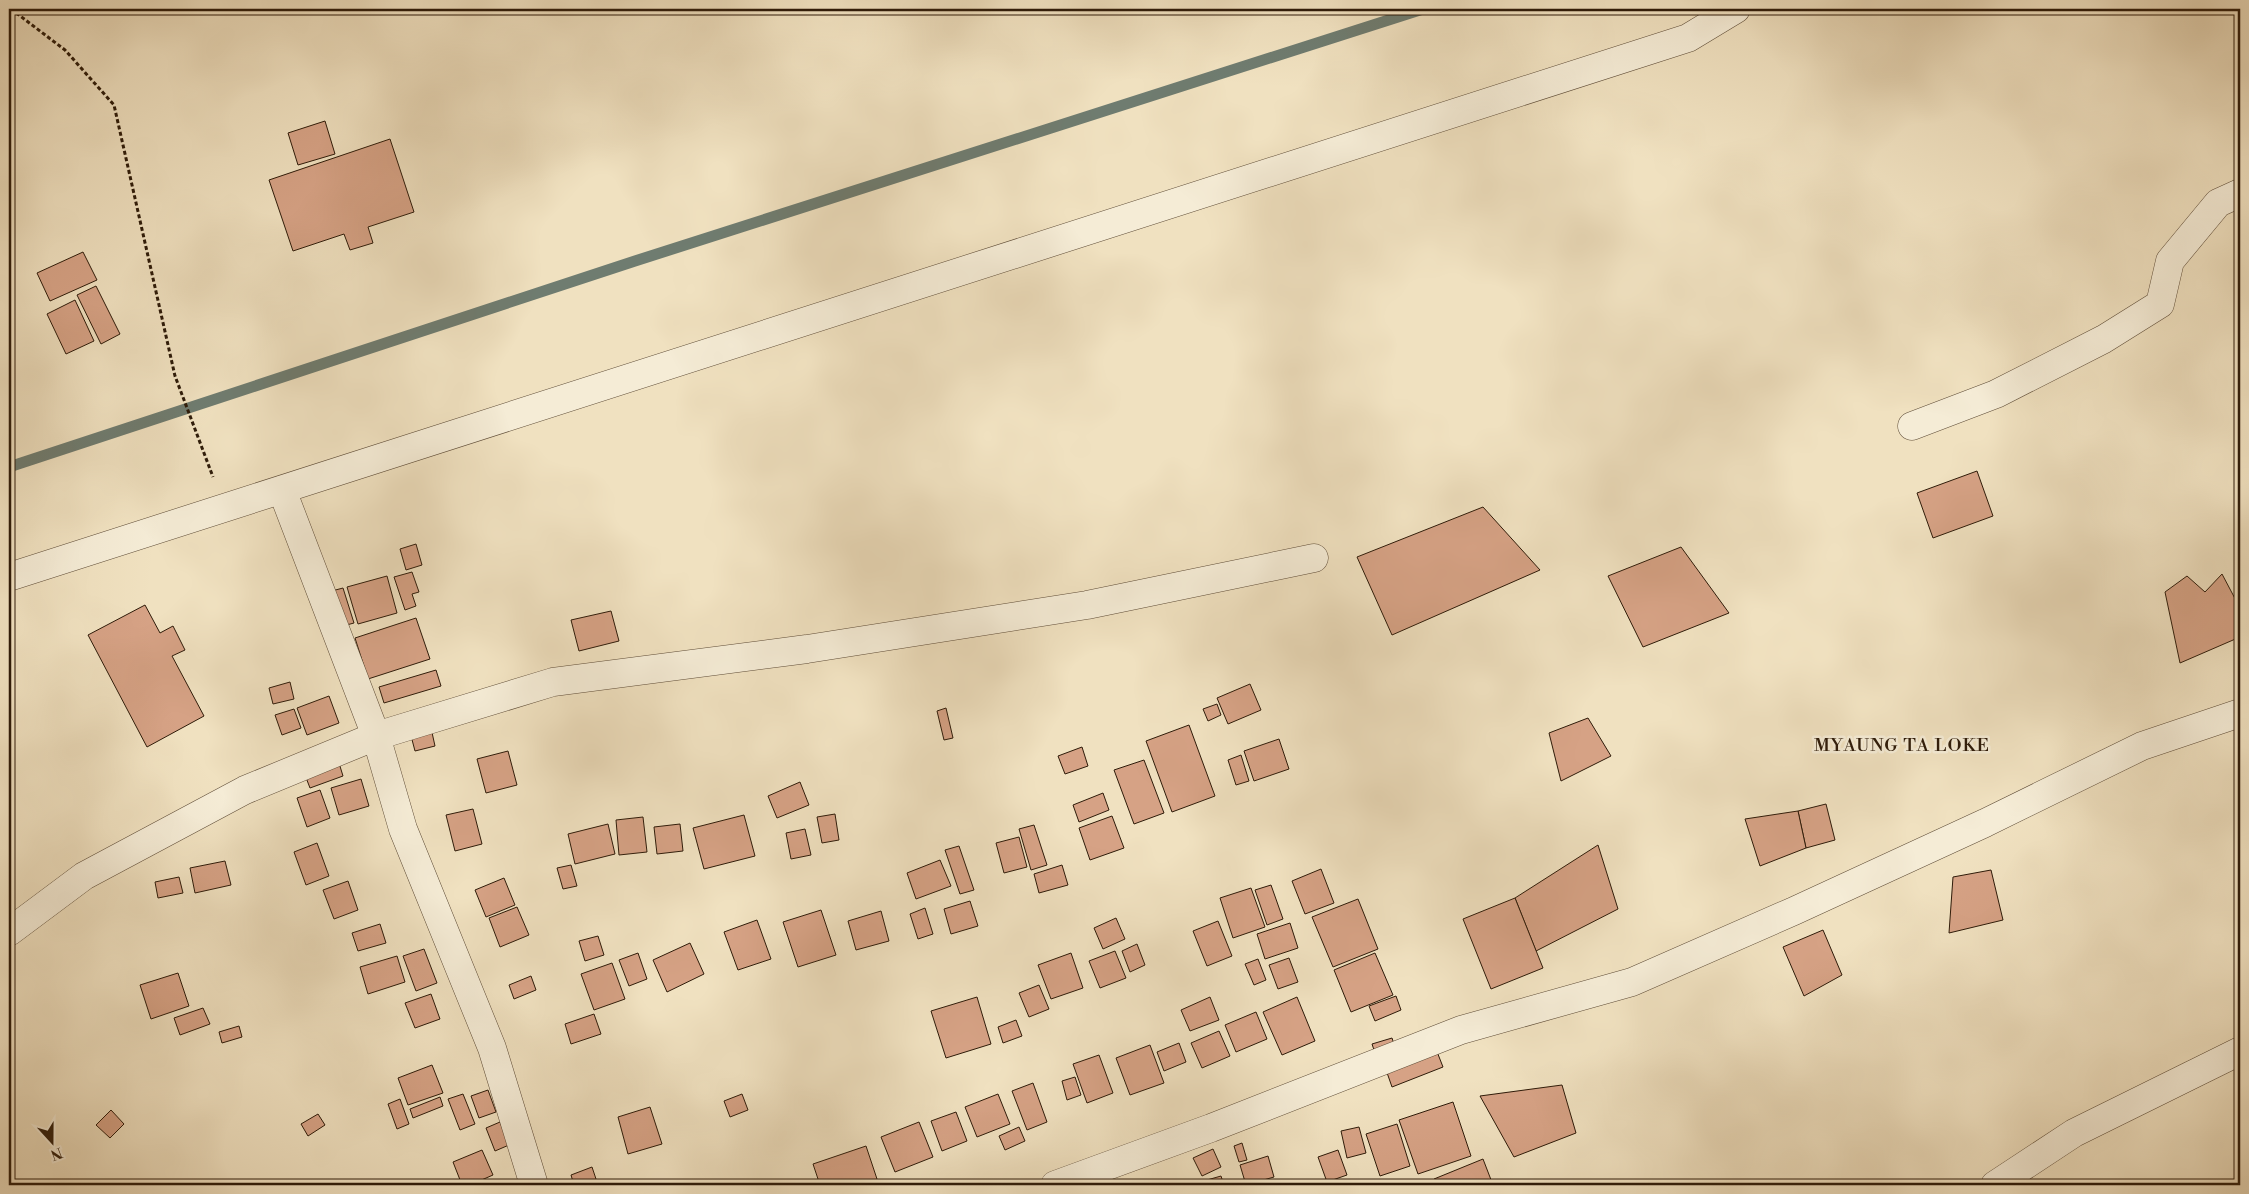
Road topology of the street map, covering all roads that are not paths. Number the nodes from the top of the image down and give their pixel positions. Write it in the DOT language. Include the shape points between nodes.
graph roads {
  1 [pos="1736,9"];
  2 [pos="2240,194"];
  3 [pos="1912,426"];
  4 [pos="282,490"];
  5 [pos="1314,558"];
  6 [pos="9,577"];
  7 [pos="2240,713"];
  8 [pos="376,736"];
  9 [pos="9,932"];
  10 [pos="2240,1051"];
  11 [pos="534,1185"];
  12 [pos="1056,1185"];
  13 [pos="1995,1185"];
  1 -- 4 [label="street" via="1688,38"];
  2 -- 3 [label="street" via="2218,203 2170,261 2160,304 2104,339 1996,394"];
  4 -- 6 [label="street"];
  4 -- 8 [label="street"];
  5 -- 8 [label="street" via="1087,605 807,649 553,682"];
  7 -- 12 [label="street" via="2142,746 1985,823 1632,982 1461,1030"];
  8 -- 9 [label="street" via="245,790 84,876"];
  8 -- 11 [label="street" via="403,829 492,1048"];
  10 -- 13 [label="street" via="2074,1133"];
}
